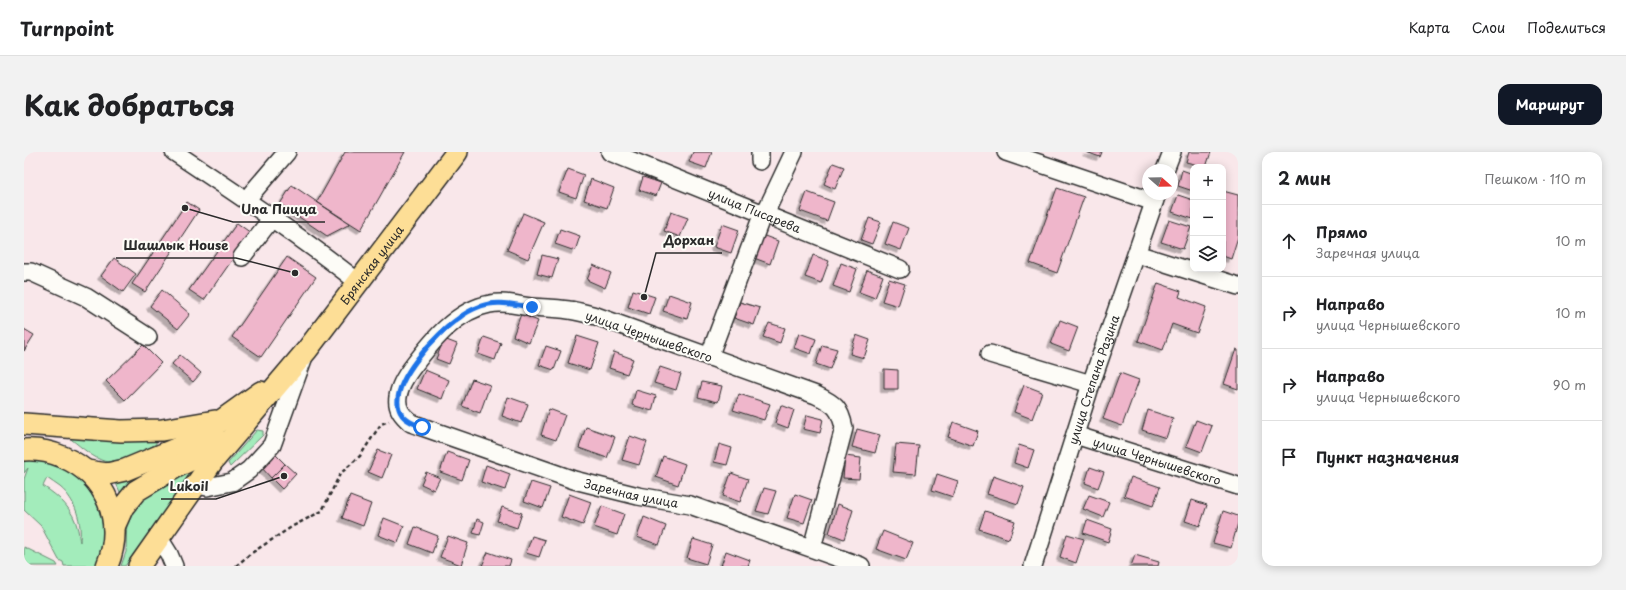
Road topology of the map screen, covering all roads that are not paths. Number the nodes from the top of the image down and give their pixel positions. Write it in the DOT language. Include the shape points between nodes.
graph roads {
  1 [pos="174,152"];
  2 [pos="287,152"];
  3 [pos="457,152"];
  4 [pos="610,152"];
  5 [pos="794,152"];
  6 [pos="1006,152"];
  7 [pos="1172,152"];
  8 [pos="1167,164"];
  9 [pos="1142,194"];
  10 [pos="246,200"];
  11 [pos="1154,200"];
  12 [pos="763,213"];
  13 [pos="272,218"];
  14 [pos="1137,254"];
  15 [pos="242,257"];
  16 [pos="900,269"];
  17 [pos="24,272"];
  18 [pos="358,282"];
  19 [pos="1238,286"];
  20 [pos="148,337"];
  21 [pos="307,350"];
  22 [pos="990,354"];
  23 [pos="709,357"];
  24 [pos="285,375"];
  25 [pos="1091,384"];
  26 [pos="403,416"];
  27 [pos="221,420"];
  28 [pos="24,424"];
  29 [pos="1075,435"];
  30 [pos="234,437"];
  31 [pos="24,450"];
  32 [pos="87,471"];
  33 [pos="197,485"];
  34 [pos="1238,486"];
  35 [pos="114,527"];
  36 [pos="159,538"];
  37 [pos="812,548"];
  38 [pos="107,566"];
  39 [pos="139,566"];
  40 [pos="174,566"];
  41 [pos="861,566"];
  42 [pos="1033,566"];
  1 -- 10 [label="street"];
  2 -- 10 [label="street"];
  3 -- 18 [label="main road, Брянская улица"];
  4 -- 12 [label="street, улица Писарева"];
  5 -- 12 [label="street"];
  6 -- 9 [label="street"];
  7 -- 8 [label="street"];
  10 -- 13 [label="street"];
  11 -- 14 [label="street, улица Степана Разина"];
  12 -- 16 [label="street, улица Писарева"];
  12 -- 23 [label="street"];
  13 -- 15 [label="street"];
  13 -- 18 [label="street"];
  14 -- 19 [label="street"];
  14 -- 25 [label="street, улица Степана Разина"];
  17 -- 20 [label="street" via="30,272 86,297"];
  18 -- 21 [label="main road, Брянская улица"];
  21 -- 24 [label="main road, Брянская улица"];
  21 -- 33 [label="street" via="272,444 249,470 232,482 208,487"];
  22 -- 25 [label="street"];
  23 -- 26 [label="street, улица Чернышевского" via="596,316 570,310 491,303 459,317 430,343 401,385 398,397 399,409"];
  23 -- 37 [label="street, улица Чернышевского" via="828,400 842,416 844,428"];
  24 -- 27 [label="main road, Брянская улица"];
  24 -- 30 [label="main road, Брянская улица"];
  25 -- 29 [label="street, улица Степана Разина"];
  26 -- 37 [label="street, Заречная улица" via="411,423 552,473 638,496 690,505"];
  27 -- 28 [label="main road" via="162,430 122,431"];
  27 -- 32 [label="main road, Брянская улица" via="190,443 125,470 107,474"];
  29 -- 34 [label="street, улица Чернышевского"];
  29 -- 42 [label="street, улица Степана Разина"];
  30 -- 33 [label="main road" via="212,462"];
  30 -- 35 [label="main road, Брянская улица" via="136,491 122,507"];
  31 -- 32 [label="main road" via="50,452 72,461"];
  32 -- 35 [label="main road" via="104,493 110,506"];
  33 -- 36 [label="main road"];
  35 -- 38 [label="main road" via="112,554"];
  36 -- 39 [label="main road"];
  36 -- 40 [label="street"];
  37 -- 41 [label="street, Заречная улица"];
}
